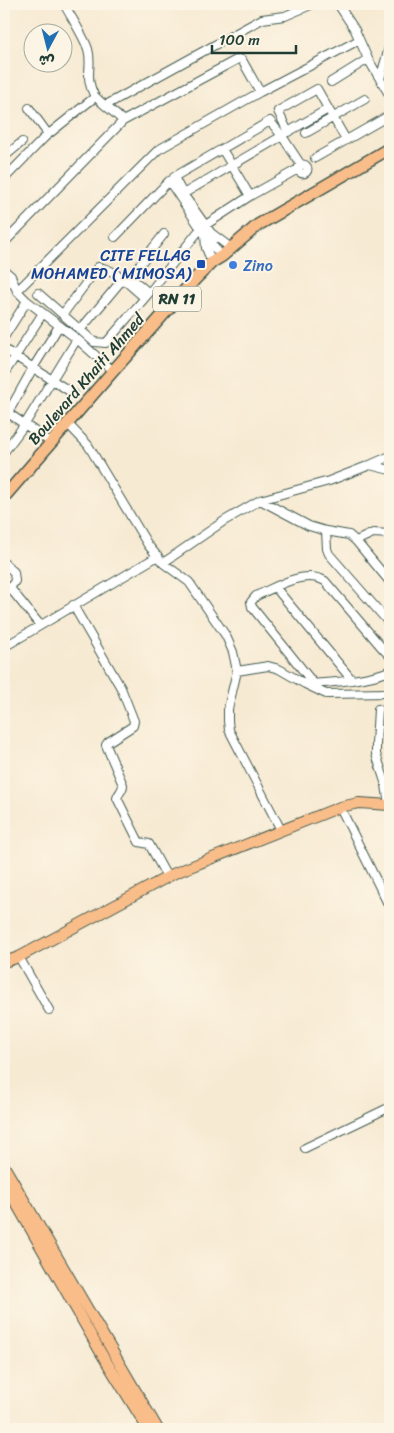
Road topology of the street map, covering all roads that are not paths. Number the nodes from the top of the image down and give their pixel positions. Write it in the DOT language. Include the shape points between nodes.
graph roads {
  1 [pos="64,4"];
  2 [pos="313,4"];
  3 [pos="338,4"];
  4 [pos="359,40"];
  5 [pos="390,44"];
  6 [pos="368,59"];
  7 [pos="380,79"];
  8 [pos="331,82"];
  9 [pos="260,92"];
  10 [pos="390,96"];
  11 [pos="95,97"];
  12 [pos="365,99"];
  13 [pos="106,104"];
  14 [pos="29,108"];
  15 [pos="328,109"];
  16 [pos="390,115"];
  17 [pos="333,117"];
  18 [pos="124,121"];
  19 [pos="306,133"];
  20 [pos="48,134"];
  21 [pos="282,136"];
  22 [pos="346,140"];
  23 [pos="22,142"];
  24 [pos="390,148"];
  25 [pos="222,149"];
  26 [pos="4,157"];
  27 [pos="315,158"];
  28 [pos="232,166"];
  29 [pos="4,179"];
  30 [pos="184,194"];
  31 [pos="250,196"];
  32 [pos="205,230"];
  33 [pos="164,234"];
  34 [pos="115,237"];
  35 [pos="4,243"];
  36 [pos="231,248"];
  37 [pos="217,259"];
  38 [pos="4,270"];
  39 [pos="11,276"];
  40 [pos="126,278"];
  41 [pos="4,290"];
  42 [pos="17,291"];
  43 [pos="38,293"];
  44 [pos="146,295"];
  45 [pos="27,301"];
  46 [pos="43,313"];
  47 [pos="62,314"];
  48 [pos="59,326"];
  49 [pos="81,329"];
  50 [pos="4,337"];
  51 [pos="77,339"];
  52 [pos="4,349"];
  53 [pos="15,356"];
  54 [pos="33,368"];
  55 [pos="113,371"];
  56 [pos="4,374"];
  57 [pos="51,379"];
  58 [pos="74,394"];
  59 [pos="6,416"];
  60 [pos="25,424"];
  61 [pos="68,424"];
  62 [pos="52,443"];
  63 [pos="4,452"];
  64 [pos="390,456"];
  65 [pos="370,465"];
  66 [pos="390,470"];
  67 [pos="4,497"];
  68 [pos="260,500"];
  69 [pos="326,531"];
  70 [pos="390,534"];
  71 [pos="356,541"];
  72 [pos="160,560"];
  73 [pos="4,563"];
  74 [pos="390,582"];
  75 [pos="275,587"];
  76 [pos="7,590"];
  77 [pos="73,605"];
  78 [pos="390,624"];
  79 [pos="40,625"];
  80 [pos="4,646"];
  81 [pos="390,656"];
  82 [pos="390,671"];
  83 [pos="237,672"];
  84 [pos="352,680"];
  85 [pos="305,684"];
  86 [pos="314,684"];
  87 [pos="390,693"];
  88 [pos="378,709"];
  89 [pos="390,805"];
  90 [pos="340,808"];
  91 [pos="281,830"];
  92 [pos="167,877"];
  93 [pos="390,908"];
  94 [pos="19,957"];
  95 [pos="4,962"];
  96 [pos="49,1010"];
  97 [pos="386,1109"];
  98 [pos="305,1148"];
  99 [pos="4,1166"];
  100 [pos="4,1182"];
  101 [pos="148,1429"];
  102 [pos="158,1429"];
  1 -- 11 [label="street" via="88,48 88,75"];
  2 -- 13 [label="street" via="285,16 262,19"];
  3 -- 4 [label="street"];
  4 -- 6 [label="street"];
  4 -- 9 [label="street"];
  5 -- 7 [label="street"];
  6 -- 7 [label="street"];
  6 -- 8 [label="street"];
  7 -- 10 [label="street"];
  9 -- 18 [label="street" via="242,60 238,59"];
  9 -- 42 [label="street" via="158,150"];
  11 -- 13 [label="street"];
  11 -- 20 [label="street"];
  12 -- 17 [label="street"];
  13 -- 18 [label="street"];
  14 -- 20 [label="street"];
  15 -- 15 [label="street" via="317,89 278,112 288,132"];
  15 -- 17 [label="street"];
  16 -- 22 [label="street"];
  17 -- 19 [label="street"];
  17 -- 22 [label="street"];
  18 -- 35 [label="street"];
  20 -- 29 [label="street"];
  21 -- 25 [label="street" via="270,120"];
  21 -- 28 [label="street"];
  21 -- 31 [label="street" via="299,167"];
  22 -- 27 [label="street"];
  23 -- 26 [label="street"];
  24 -- 36 [label="highway, Boulevard Khaiti Ahmed / RN 11" via="258,225"];
  25 -- 28 [label="street"];
  25 -- 30 [label="street" via="174,178"];
  28 -- 30 [label="street"];
  28 -- 31 [label="street"];
  30 -- 32 [label="street"];
  31 -- 32 [label="street"];
  32 -- 34 [label="street" via="169,181"];
  32 -- 36 [label="street"];
  32 -- 37 [label="street"];
  32 -- 37 [label="street" via="206,248"];
  32 -- 44 [label="street"];
  33 -- 40 [label="street"];
  36 -- 37 [label="highway, Boulevard Khaiti Ahmed / RN 11"];
  37 -- 55 [label="highway, Boulevard Khaiti Ahmed / RN 11" via="195,279"];
  38 -- 39 [label="street"];
  39 -- 41 [label="street"];
  39 -- 42 [label="street"];
  40 -- 44 [label="street"];
  40 -- 47 [label="street" via="98,266"];
  40 -- 49 [label="street"];
  42 -- 45 [label="street"];
  43 -- 47 [label="street"];
  44 -- 49 [label="street" via="106,343 94,342"];
  45 -- 46 [label="street"];
  45 -- 50 [label="street"];
  46 -- 48 [label="street"];
  46 -- 53 [label="street"];
  47 -- 49 [label="street"];
  48 -- 51 [label="street"];
  48 -- 54 [label="street"];
  51 -- 55 [label="street"];
  51 -- 57 [label="street"];
  52 -- 53 [label="street"];
  53 -- 54 [label="street"];
  53 -- 56 [label="street"];
  54 -- 57 [label="street"];
  54 -- 59 [label="street"];
  55 -- 61 [label="highway, Boulevard Khaiti Ahmed / RN 11"];
  57 -- 58 [label="street"];
  57 -- 60 [label="street"];
  59 -- 60 [label="street"];
  60 -- 62 [label="street"];
  60 -- 63 [label="street"];
  61 -- 62 [label="highway, Boulevard Khaiti Ahmed / RN 11"];
  61 -- 72 [label="street" via="88,444 148,546"];
  62 -- 67 [label="highway, Boulevard Khaiti Ahmed / RN 11"];
  64 -- 65 [label="street"];
  65 -- 66 [label="street"];
  65 -- 68 [label="street" via="315,486"];
  68 -- 69 [label="street" via="309,526"];
  68 -- 72 [label="street"];
  69 -- 71 [label="street" via="349,535"];
  69 -- 78 [label="street" via="329,554"];
  70 -- 71 [label="street" via="373,533"];
  71 -- 74 [label="street"];
  72 -- 77 [label="street"];
  72 -- 83 [label="street" via="189,582 226,636"];
  73 -- 76 [label="street" via="14,572 15,581"];
  75 -- 81 [label="street" via="302,577 326,581"];
  75 -- 84 [label="street"];
  75 -- 86 [label="street" via="253,598 252,606"];
  76 -- 79 [label="street"];
  77 -- 79 [label="street"];
  77 -- 92 [label="street" via="121,688 134,721 133,726 106,745 123,785 117,798 139,842 149,844"];
  79 -- 80 [label="street"];
  82 -- 84 [label="street"];
  83 -- 85 [label="street" via="268,666"];
  83 -- 91 [label="street" via="228,709 229,730"];
  84 -- 86 [label="street"];
  85 -- 86 [label="street"];
  85 -- 87 [label="street" via="326,694"];
  88 -- 89 [label="street" via="376,754"];
  89 -- 90 [label="main road" via="360,803"];
  90 -- 91 [label="main road"];
  90 -- 93 [label="street"];
  91 -- 92 [label="main road"];
  92 -- 94 [label="main road"];
  94 -- 95 [label="main road"];
  94 -- 96 [label="street"];
  97 -- 98 [label="street"];
  99 -- 102 [label="main road"];
  100 -- 101 [label="main road" via="29,1234"];
}
